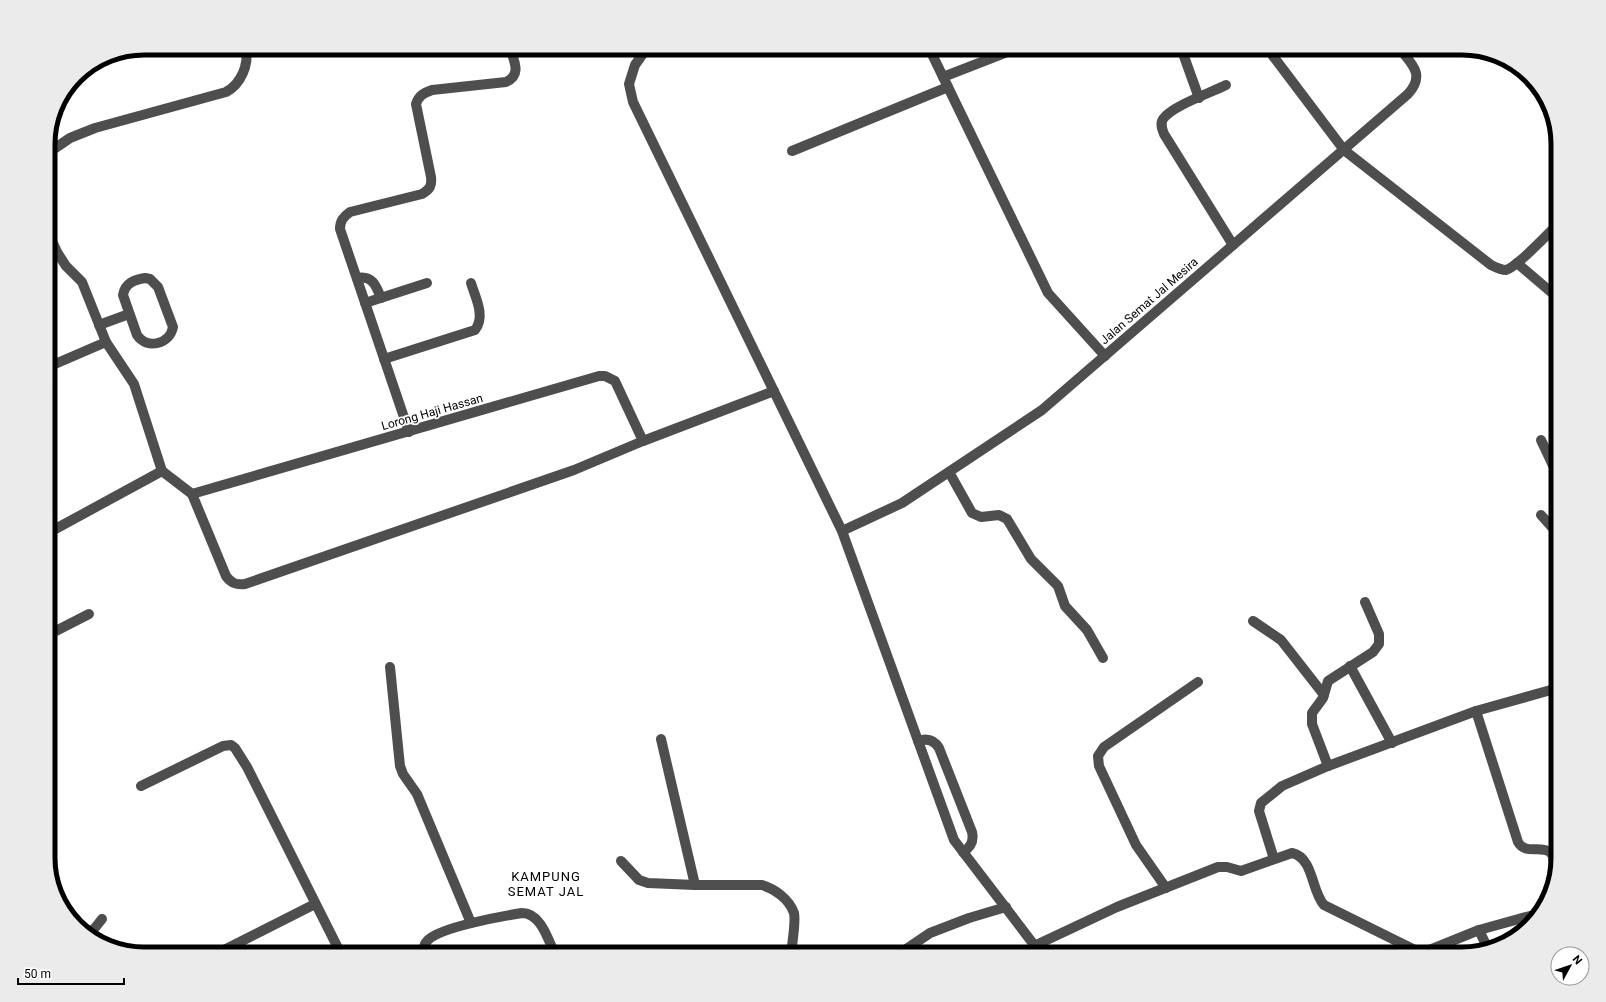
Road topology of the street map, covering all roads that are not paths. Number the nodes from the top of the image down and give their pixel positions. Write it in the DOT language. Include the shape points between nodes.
graph roads {
  1 [pos="247,55"];
  2 [pos="512,55"];
  3 [pos="642,55"];
  4 [pos="932,55"];
  5 [pos="1000,55"];
  6 [pos="1184,55"];
  7 [pos="1272,55"];
  8 [pos="1405,55"];
  9 [pos="943,77"];
  10 [pos="1226,85"];
  11 [pos="948,87"];
  12 [pos="1199,98"];
  13 [pos="55,148"];
  14 [pos="1344,150"];
  15 [pos="792,151"];
  16 [pos="1551,231"];
  17 [pos="1233,245"];
  18 [pos="55,248"];
  19 [pos="1517,263"];
  20 [pos="357,278"];
  21 [pos="427,283"];
  22 [pos="471,283"];
  23 [pos="1551,292"];
  24 [pos="381,298"];
  25 [pos="365,303"];
  26 [pos="129,314"];
  27 [pos="99,325"];
  28 [pos="106,342"];
  29 [pos="1105,356"];
  30 [pos="384,359"];
  31 [pos="55,364"];
  32 [pos="774,391"];
  33 [pos="409,432"];
  34 [pos="1541,440"];
  35 [pos="643,441"];
  36 [pos="1551,461"];
  37 [pos="162,471"];
  38 [pos="949,472"];
  39 [pos="192,494"];
  40 [pos="1541,515"];
  41 [pos="1551,526"];
  42 [pos="55,529"];
  43 [pos="842,531"];
  44 [pos="1365,602"];
  45 [pos="90,614"];
  46 [pos="1253,621"];
  47 [pos="55,632"];
  48 [pos="1103,658"];
  49 [pos="1350,666"];
  50 [pos="390,667"];
  51 [pos="1198,682"];
  52 [pos="1551,690"];
  53 [pos="1324,695"];
  54 [pos="1476,711"];
  55 [pos="661,739"];
  56 [pos="918,741"];
  57 [pos="1392,743"];
  58 [pos="1328,766"];
  59 [pos="141,786"];
  60 [pos="963,852"];
  61 [pos="1551,854"];
  62 [pos="1274,859"];
  63 [pos="621,860"];
  64 [pos="696,885"];
  65 [pos="1166,888"];
  66 [pos="315,904"];
  67 [pos="1006,907"];
  68 [pos="1529,916"];
  69 [pos="102,919"];
  70 [pos="471,923"];
  71 [pos="92,930"];
  72 [pos="1479,930"];
  73 [pos="1486,944"];
  74 [pos="1034,946"];
  75 [pos="230,947"];
  76 [pos="336,947"];
  77 [pos="424,947"];
  78 [pos="552,947"];
  79 [pos="792,947"];
  80 [pos="909,947"];
  81 [pos="1409,947"];
  82 [pos="1439,947"];
  1 -- 13 [label="street" via="238,83 226,92 95,128 70,138"];
  2 -- 20 [label="street" via="516,70 513,78 506,82 432,90 418,99 416,104 432,184 422,194 350,212 342,218 340,229"];
  3 -- 32 [label="street" via="635,65 629,84 632,102"];
  4 -- 9 [label="street"];
  5 -- 9 [label="street"];
  6 -- 12 [label="street"];
  7 -- 14 [label="street"];
  8 -- 14 [label="street, Jalan Semat Jal Mesira" via="1417,74 1415,86"];
  9 -- 11 [label="street"];
  10 -- 12 [label="street"];
  11 -- 15 [label="street"];
  11 -- 29 [label="street" via="1048,293"];
  12 -- 17 [label="street" via="1166,116 1162,128"];
  14 -- 17 [label="street, Jalan Semat Jal Mesira"];
  14 -- 19 [label="street" via="1491,265 1501,270"];
  16 -- 19 [label="street"];
  17 -- 29 [label="street, Jalan Semat Jal Mesira"];
  18 -- 27 [label="street" via="66,266 82,282"];
  19 -- 23 [label="street"];
  20 -- 24 [label="street" via="370,278"];
  20 -- 25 [label="street"];
  21 -- 24 [label="street"];
  22 -- 30 [label="street" via="481,320 475,330"];
  24 -- 25 [label="street"];
  25 -- 30 [label="street"];
  26 -- 26 [label="street" via="137,335 145,343 157,343 172,332 173,326 158,287 150,279 145,278 127,284 124,289 124,301"];
  26 -- 27 [label="street"];
  27 -- 28 [label="street"];
  28 -- 31 [label="street"];
  28 -- 37 [label="street" via="134,384"];
  29 -- 38 [label="street, Jalan Semat Jal Mesira" via="1042,410"];
  30 -- 33 [label="street"];
  32 -- 35 [label="street"];
  32 -- 43 [label="street"];
  33 -- 35 [label="street, Lorong Haji Hassan" via="605,376 614,380 617,385"];
  33 -- 39 [label="street, Lorong Haji Hassan"];
  34 -- 36 [label="street"];
  35 -- 39 [label="street" via="574,470 239,585 226,576"];
  37 -- 39 [label="street"];
  37 -- 42 [label="street"];
  38 -- 43 [label="street, Jalan Semat Jal Mesira" via="902,503"];
  38 -- 48 [label="street" via="972,513 981,517 999,515 1007,519 1031,559 1057,584 1066,606 1087,630"];
  40 -- 41 [label="street"];
  43 -- 56 [label="street"];
  44 -- 49 [label="street" via="1379,634 1379,644 1373,652"];
  45 -- 47 [label="street"];
  46 -- 53 [label="street" via="1281,640"];
  49 -- 53 [label="street" via="1328,681"];
  49 -- 57 [label="street"];
  50 -- 70 [label="street" via="400,766 419,799"];
  51 -- 65 [label="street" via="1104,747 1098,756 1099,766 1136,845"];
  52 -- 54 [label="street"];
  53 -- 58 [label="street" via="1312,713 1311,720"];
  54 -- 57 [label="street"];
  54 -- 61 [label="street" via="1520,846 1524,849 1541,849"];
  55 -- 64 [label="street"];
  56 -- 60 [label="street" via="954,840"];
  56 -- 60 [label="street" via="932,740 939,748 972,832 972,842"];
  57 -- 58 [label="street"];
  58 -- 62 [label="street" via="1282,786 1261,803 1259,816"];
  59 -- 66 [label="street" via="203,755 231,745 247,767"];
  60 -- 67 [label="street"];
  62 -- 65 [label="street" via="1240,871 1221,867"];
  62 -- 81 [label="street" via="1286,854 1297,855 1305,862 1324,905"];
  63 -- 64 [label="street" via="638,880 648,883"];
  64 -- 79 [label="street" via="762,885 778,892 794,914"];
  65 -- 74 [label="street" via="1117,907"];
  66 -- 75 [label="street"];
  66 -- 76 [label="street"];
  67 -- 74 [label="street"];
  67 -- 80 [label="street" via="930,933"];
  68 -- 72 [label="street"];
  69 -- 71 [label="street"];
  70 -- 77 [label="street" via="432,937"];
  70 -- 78 [label="street" via="522,913 531,914"];
  72 -- 73 [label="street"];
  72 -- 82 [label="street"];
}
